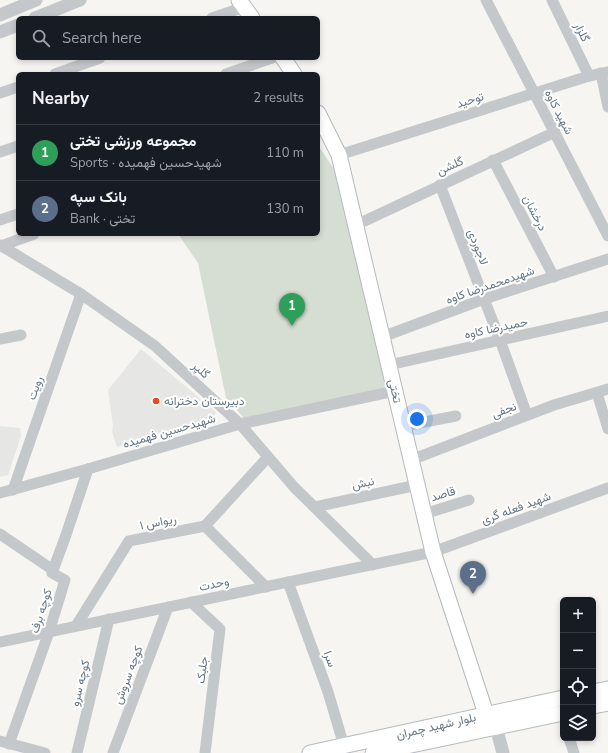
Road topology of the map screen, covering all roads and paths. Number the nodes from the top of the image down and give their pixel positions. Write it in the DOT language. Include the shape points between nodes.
graph roads {
  1 [pos="36,0"];
  2 [pos="80,0"];
  3 [pos="486,0"];
  4 [pos="552,0"];
  5 [pos="245,8"];
  6 [pos="0,14"];
  7 [pos="40,16"];
  8 [pos="219,16"];
  9 [pos="16,26"];
  10 [pos="0,32"];
  11 [pos="94,60"];
  12 [pos="266,60"];
  13 [pos="284,60"];
  14 [pos="61,72"];
  15 [pos="232,72"];
  16 [pos="293,72"];
  17 [pos="605,73"];
  18 [pos="589,76"];
  19 [pos="16,88"];
  20 [pos="535,93"];
  21 [pos="0,94"];
  22 [pos="608,108"];
  23 [pos="320,118"];
  24 [pos="555,132"];
  25 [pos="16,147"];
  26 [pos="0,152"];
  27 [pos="339,155"];
  28 [pos="494,160"];
  29 [pos="440,185"];
  30 [pos="16,215"];
  31 [pos="0,220"];
  32 [pos="356,224"];
  33 [pos="28,236"];
  34 [pos="608,236"];
  35 [pos="1,245"];
  36 [pos="608,259"];
  37 [pos="554,277"];
  38 [pos="81,294"];
  39 [pos="484,299"];
  40 [pos="608,316"];
  41 [pos="21,335"];
  42 [pos="382,338"];
  43 [pos="0,339"];
  44 [pos="500,340"];
  45 [pos="389,365"];
  46 [pos="608,389"];
  47 [pos="395,391"];
  48 [pos="597,392"];
  49 [pos="527,415"];
  50 [pos="456,416"];
  51 [pos="240,424"];
  52 [pos="403,426"];
  53 [pos="608,429"];
  54 [pos="268,458"];
  55 [pos="411,460"];
  56 [pos="88,469"];
  57 [pos="417,485"];
  58 [pos="608,488"];
  59 [pos="12,490"];
  60 [pos="0,493"];
  61 [pos="469,500"];
  62 [pos="315,507"];
  63 [pos="424,514"];
  64 [pos="205,526"];
  65 [pos="0,534"];
  66 [pos="433,552"];
  67 [pos="373,565"];
  68 [pos="52,570"];
  69 [pos="288,582"];
  70 [pos="266,587"];
  71 [pos="191,602"];
  72 [pos="168,607"];
  73 [pos="109,619"];
  74 [pos="76,626"];
  75 [pos="49,632"];
  76 [pos="0,642"];
  77 [pos="608,689"];
  78 [pos="596,691"];
  79 [pos="608,703"];
  80 [pos="596,705"];
  81 [pos="560,710"];
  82 [pos="560,711"];
  83 [pos="486,714"];
  84 [pos="496,727"];
  85 [pos="570,741"];
  86 [pos="5,743"];
  87 [pos="344,746"];
  88 [pos="45,753"];
  89 [pos="77,753"];
  90 [pos="113,753"];
  91 [pos="205,753"];
  92 [pos="310,753"];
  93 [pos="373,753"];
  94 [pos="503,753"];
  95 [pos="574,753"];
  1 -- 6 [label="street"];
  2 -- 7 [label="street"];
  3 -- 20 [label="street, شهید کاوه"];
  4 -- 18 [label="street, گلزار"];
  5 -- 8 [label="street"];
  9 -- 10 [label="street"];
  11 -- 14 [label="street"];
  12 -- 15 [label="street"];
  13 -- 16 [label="main road"];
  17 -- 18 [label="street, توحید"];
  17 -- 22 [label="street"];
  18 -- 20 [label="street, توحید"];
  19 -- 21 [label="street"];
  20 -- 24 [label="street, شهید کاوه"];
  20 -- 27 [label="street, توحید"];
  23 -- 27 [label="main road, تختی"];
  24 -- 28 [label="street, گلشن"];
  24 -- 34 [label="street, شهید کاوه"];
  25 -- 26 [label="street"];
  27 -- 32 [label="main road, تختی"];
  28 -- 29 [label="street, گلشن"];
  28 -- 37 [label="street, درخشان"];
  29 -- 32 [label="street, گلشن"];
  29 -- 39 [label="street, لاجوردی"];
  30 -- 31 [label="street"];
  32 -- 42 [label="main road, تختی"];
  33 -- 35 [label="street"];
  35 -- 38 [label="street, گلپر"];
  36 -- 37 [label="street, شهیدمحمدرضا کاوه"];
  37 -- 39 [label="street, شهیدمحمدرضا کاوه"];
  38 -- 51 [label="street, گلپر" via="155,346"];
  38 -- 59 [label="street, رویت"];
  39 -- 42 [label="street, شهیدمحمدرضا کاوه"];
  39 -- 44 [label="street, لاجوردی"];
  40 -- 44 [label="street, حمیدرضا کاوه"];
  41 -- 43 [label="street"];
  42 -- 45 [label="main road, تختی"];
  44 -- 45 [label="street, حمیدرضا کاوه"];
  44 -- 49 [label="street, لاجوردی"];
  45 -- 47 [label="main road, تختی"];
  46 -- 48 [label="street, نجفی"];
  47 -- 51 [label="street, شهیدحسین فهمیده"];
  47 -- 52 [label="main road, تختی"];
  48 -- 49 [label="street, نجفی"];
  48 -- 53 [label="street"];
  49 -- 55 [label="street, نجفی"];
  50 -- 52 [label="street"];
  51 -- 54 [label="street, گلپر"];
  51 -- 56 [label="street, شهیدحسین فهمیده"];
  52 -- 55 [label="main road, تختی"];
  54 -- 62 [label="street, گلپر"];
  54 -- 64 [label="street"];
  55 -- 57 [label="main road, تختی"];
  56 -- 59 [label="street, شهیدحسین فهمیده"];
  56 -- 68 [label="street"];
  57 -- 62 [label="street, نبش"];
  57 -- 63 [label="main road, تختی"];
  58 -- 66 [label="street, شهید فعله گری"];
  59 -- 60 [label="street, شهیدحسین فهمیده"];
  61 -- 63 [label="street, قاصد"];
  62 -- 67 [label="street, گلپر"];
  63 -- 66 [label="main road, تختی"];
  64 -- 70 [label="street"];
  64 -- 74 [label="street, ریواس ۱" via="129,541"];
  65 -- 68 [label="street"];
  66 -- 67 [label="street, وحدت"];
  66 -- 83 [label="main road, تختی"];
  67 -- 69 [label="street, وحدت"];
  68 -- 75 [label="street, کوچه برف" via="52,573 65,580"];
  69 -- 70 [label="street, وحدت"];
  69 -- 87 [label="street, سرا" via="328,692"];
  70 -- 71 [label="street, وحدت"];
  71 -- 72 [label="street, وحدت"];
  71 -- 91 [label="street, جلبک" via="220,629"];
  72 -- 73 [label="street, وحدت"];
  72 -- 90 [label="street, کوچه سروش"];
  73 -- 74 [label="street, وحدت"];
  73 -- 89 [label="street, کوچه سرو"];
  74 -- 75 [label="street, وحدت"];
  75 -- 76 [label="street, وحدت"];
  75 -- 86 [label="street, کوچه برف"];
  77 -- 78 [label="main road"];
  79 -- 80 [label="main road"];
  81 -- 83 [label="main road, بلوار شهید چمران"];
  82 -- 84 [label="main road, بلوار شهید چمران"];
  83 -- 84 [label="main road, تختی"];
  83 -- 87 [label="main road, بلوار شهید چمران"];
  84 -- 93 [label="main road, بلوار شهید چمران"];
  84 -- 94 [label="street"];
  85 -- 95 [label="street"];
  86 -- 88 [label="street"];
  87 -- 92 [label="main road, بلوار شهید چمران"];
}
